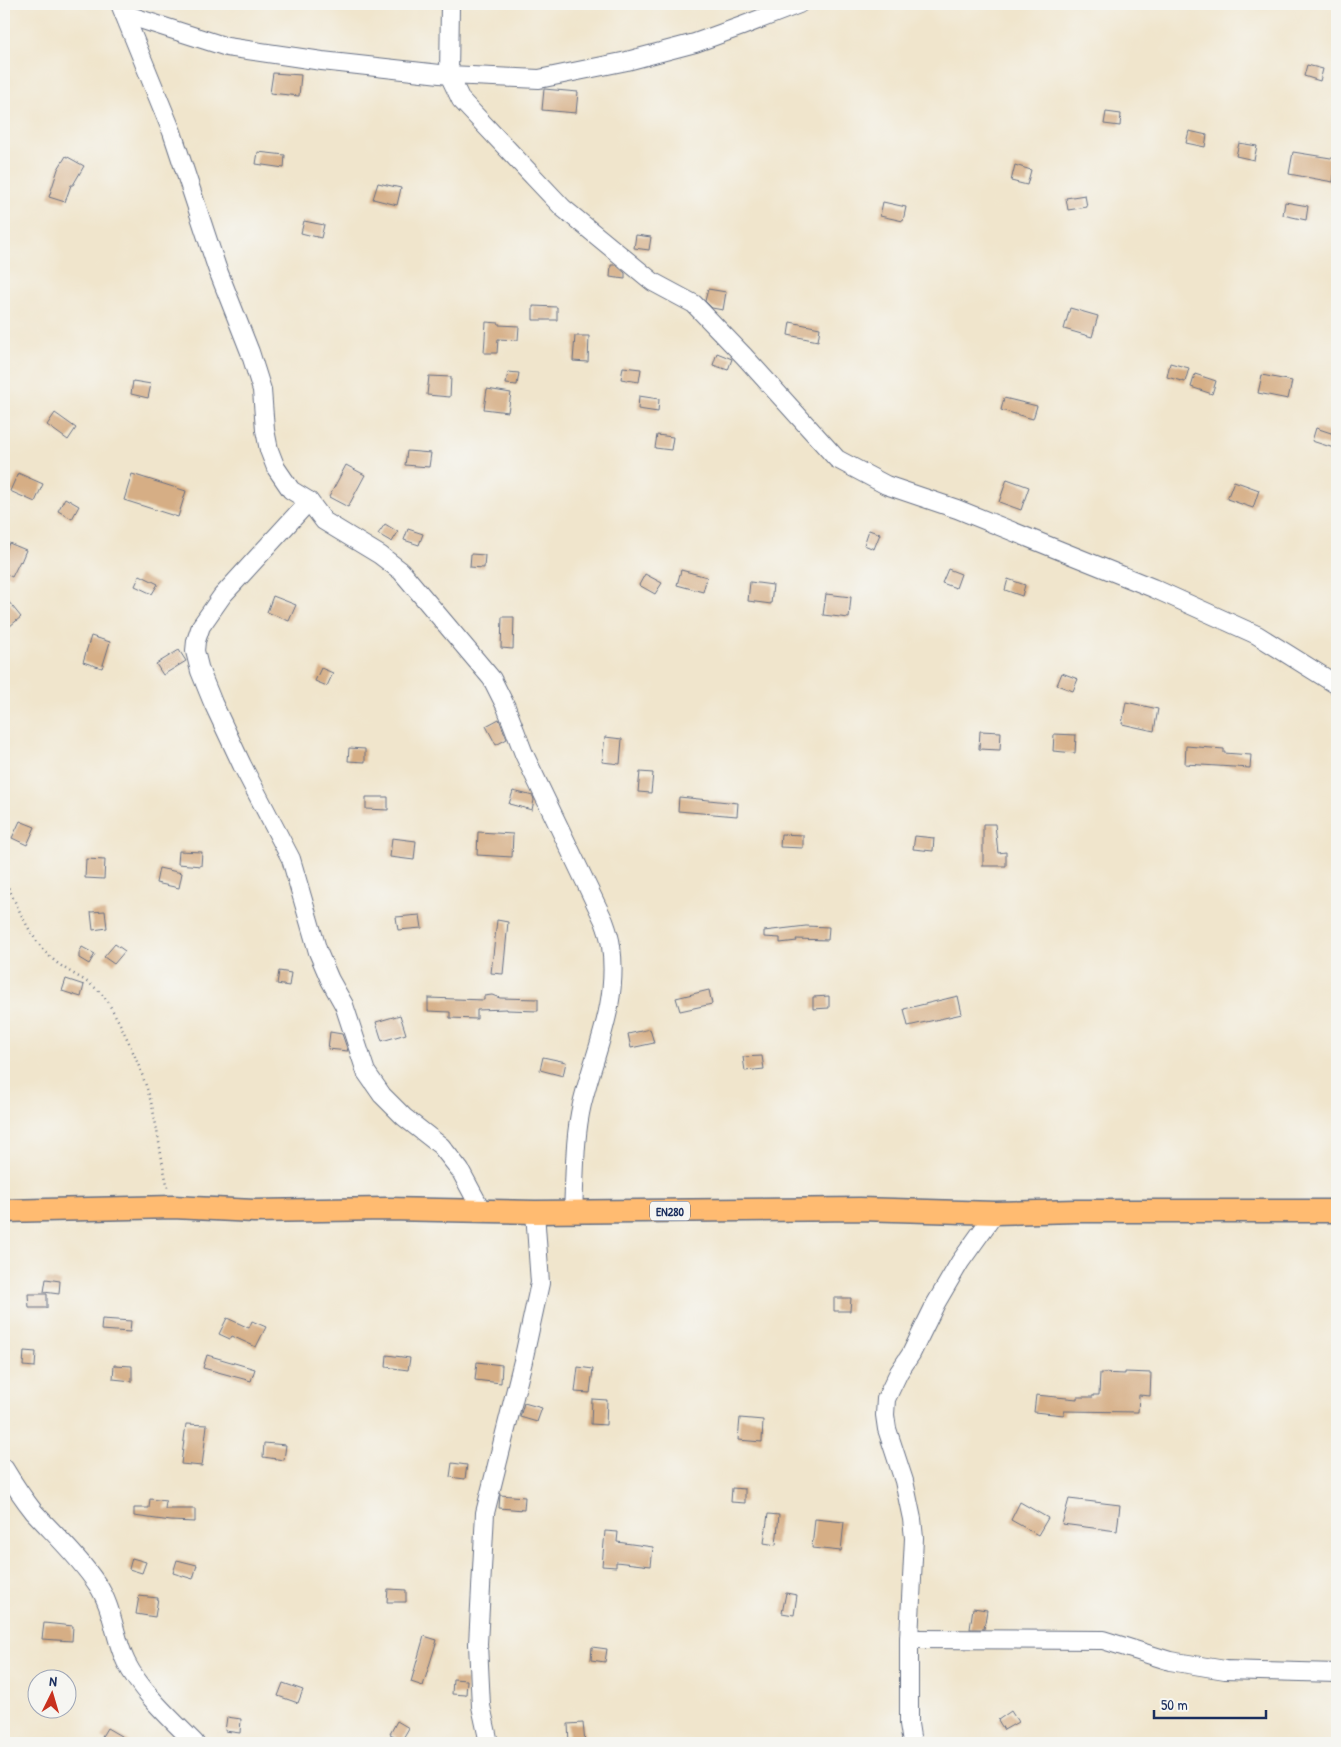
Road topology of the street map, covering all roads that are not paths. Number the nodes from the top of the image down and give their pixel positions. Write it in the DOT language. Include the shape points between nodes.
graph roads {
  1 [pos="450,4"];
  2 [pos="799,4"];
  3 [pos="122,9"];
  4 [pos="449,75"];
  5 [pos="309,501"];
  6 [pos="1337,685"];
  7 [pos="4,1211"];
  8 [pos="482,1211"];
  9 [pos="573,1211"];
  10 [pos="1337,1211"];
  11 [pos="535,1212"];
  12 [pos="995,1213"];
  13 [pos="4,1468"];
  14 [pos="909,1640"];
  15 [pos="1337,1673"];
  16 [pos="195,1743"];
  17 [pos="490,1743"];
  18 [pos="912,1743"];
  1 -- 4 [label="street"];
  2 -- 4 [label="street" via="695,42 627,61 539,79"];
  3 -- 4 [label="street" via="227,47"];
  3 -- 5 [label="street" via="172,132 216,268 250,352 262,390 269,450 276,468 291,490"];
  4 -- 6 [label="street" via="461,100 563,208 653,282 694,304 837,459 886,485 957,509 1153,588 1257,635"];
  5 -- 8 [label="street" via="222,596 201,626 195,652 233,748 290,858 318,952 344,1005 366,1072 398,1111 441,1146 460,1170"];
  5 -- 9 [label="street" via="324,521 401,571 492,679 604,921 611,945 612,990 608,1017 582,1105"];
  7 -- 8 [label="main road, EN280" via="173,1207"];
  8 -- 11 [label="main road, EN280"];
  9 -- 11 [label="main road, EN280"];
  9 -- 12 [label="main road, EN280" via="860,1209"];
  10 -- 12 [label="main road, EN280"];
  11 -- 17 [label="street" via="540,1283 524,1361 485,1512 478,1644 481,1706"];
  12 -- 14 [label="street" via="960,1262 886,1399 887,1429 904,1481 912,1520 914,1544"];
  13 -- 16 [label="street" via="33,1510 66,1545 104,1594 127,1664 147,1692"];
  14 -- 15 [label="street" via="1103,1640 1170,1661 1225,1670"];
  14 -- 18 [label="street"];
}
